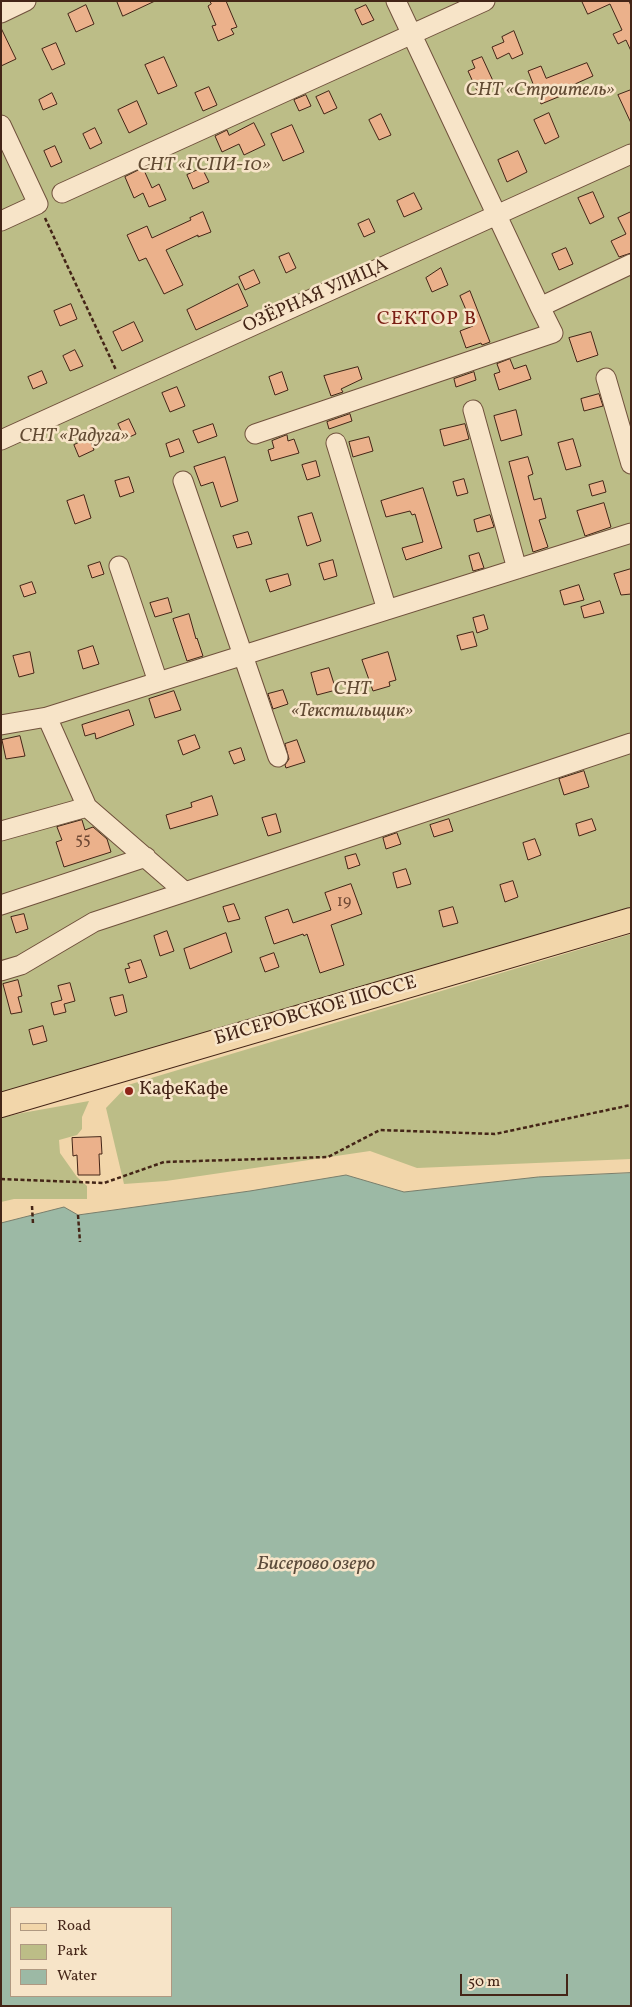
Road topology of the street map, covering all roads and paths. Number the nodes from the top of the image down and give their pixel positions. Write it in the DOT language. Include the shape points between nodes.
graph roads {
  1 [pos="26,1"];
  2 [pos="396,1"];
  3 [pos="485,1"];
  4 [pos="1,13"];
  5 [pos="412,34"];
  6 [pos="1,125"];
  7 [pos="631,154"];
  8 [pos="62,193"];
  9 [pos="38,204"];
  10 [pos="497,215"];
  11 [pos="1,221"];
  12 [pos="631,264"];
  13 [pos="540,307"];
  14 [pos="606,378"];
  15 [pos="123,385"];
  16 [pos="473,410"];
  17 [pos="255,434"];
  18 [pos="1,440"];
  19 [pos="336,443"];
  20 [pos="631,464"];
  21 [pos="183,481"];
  22 [pos="631,533"];
  23 [pos="119,566"];
  24 [pos="517,569"];
  25 [pos="388,610"];
  26 [pos="243,655"];
  27 [pos="158,682"];
  28 [pos="47,717"];
  29 [pos="1,725"];
  30 [pos="631,743"];
  31 [pos="278,756"];
  32 [pos="87,806"];
  33 [pos="1,831"];
  34 [pos="146,857"];
  35 [pos="186,892"];
  36 [pos="1,905"];
  37 [pos="631,920"];
  38 [pos="1,971"];
  39 [pos="1,1105"];
  40 [pos="631,1106"];
  41 [pos="1,1179"];
  42 [pos="32,1206"];
  43 [pos="78,1215"];
  44 [pos="33,1224"];
  45 [pos="80,1242"];
  1 -- 4 [label="street"];
  2 -- 5 [label="street"];
  3 -- 5 [label="street"];
  5 -- 8 [label="street"];
  5 -- 10 [label="street"];
  6 -- 9 [label="street"];
  7 -- 10 [label="street, ОЗЁРНАЯ УЛИЦА"];
  9 -- 11 [label="street"];
  9 -- 15 [label="path"];
  10 -- 13 [label="street"];
  10 -- 15 [label="street, ОЗЁРНАЯ УЛИЦА"];
  12 -- 13 [label="street"];
  13 -- 17 [label="street" via="553,334"];
  14 -- 20 [label="street"];
  15 -- 18 [label="street, ОЗЁРНАЯ УЛИЦА"];
  16 -- 24 [label="street"];
  19 -- 25 [label="street"];
  21 -- 26 [label="street"];
  22 -- 24 [label="street"];
  23 -- 27 [label="street"];
  24 -- 25 [label="street"];
  25 -- 26 [label="street"];
  26 -- 27 [label="street"];
  26 -- 31 [label="street"];
  27 -- 28 [label="street"];
  28 -- 29 [label="street"];
  28 -- 32 [label="street"];
  30 -- 35 [label="street"];
  32 -- 33 [label="street"];
  32 -- 34 [label="street"];
  34 -- 35 [label="street"];
  34 -- 36 [label="street"];
  35 -- 38 [label="street" via="94,922 21,965"];
  37 -- 39 [label="main road, БИСЕРОВСКОЕ ШОССЕ"];
  40 -- 41 [label="path" via="495,1134 380,1130 328,1156 164,1162 104,1183"];
  42 -- 44 [label="path"];
  43 -- 45 [label="path"];
}
